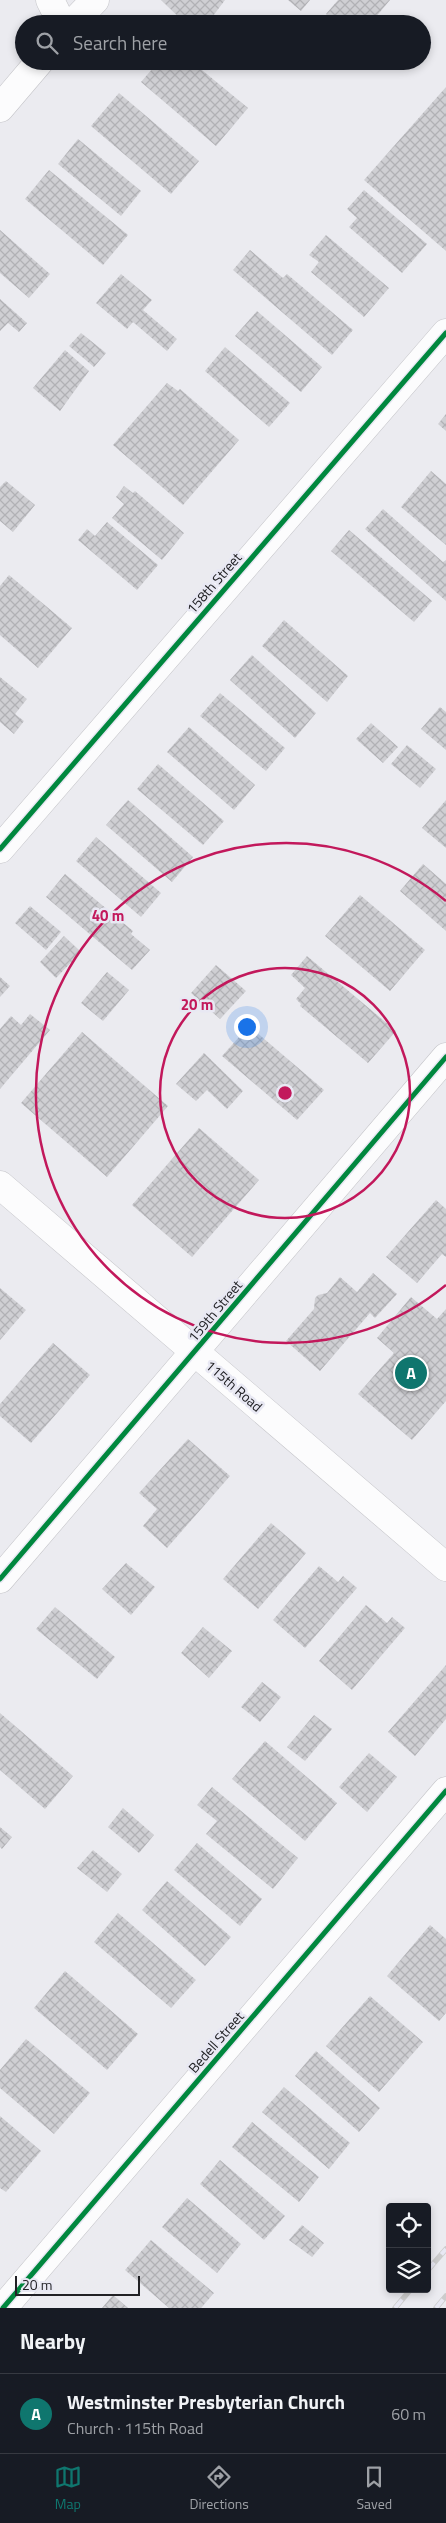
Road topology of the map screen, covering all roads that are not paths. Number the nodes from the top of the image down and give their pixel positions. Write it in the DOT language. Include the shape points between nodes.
graph roads {
  1 [pos="50,0"];
  2 [pos="95,0"];
  3 [pos="58,15"];
  4 [pos="81,15"];
  5 [pos="32,70"];
  6 [pos="0,108"];
  7 [pos="446,333"];
  8 [pos="0,848"];
  9 [pos="446,1057"];
  10 [pos="0,1185"];
  11 [pos="195,1352"];
  12 [pos="446,1567"];
  13 [pos="0,1579"];
  14 [pos="446,1791"];
  15 [pos="3,2308"];
  1 -- 3 [label="street"];
  2 -- 4 [label="street"];
  5 -- 6 [label="street"];
  7 -- 8 [label="street, 158th Street"];
  9 -- 11 [label="street, 159th Street"];
  10 -- 11 [label="street, 115th Road"];
  11 -- 12 [label="street, 115th Road"];
  11 -- 13 [label="street, 159th Street"];
  14 -- 15 [label="street, Bedell Street"];
}
